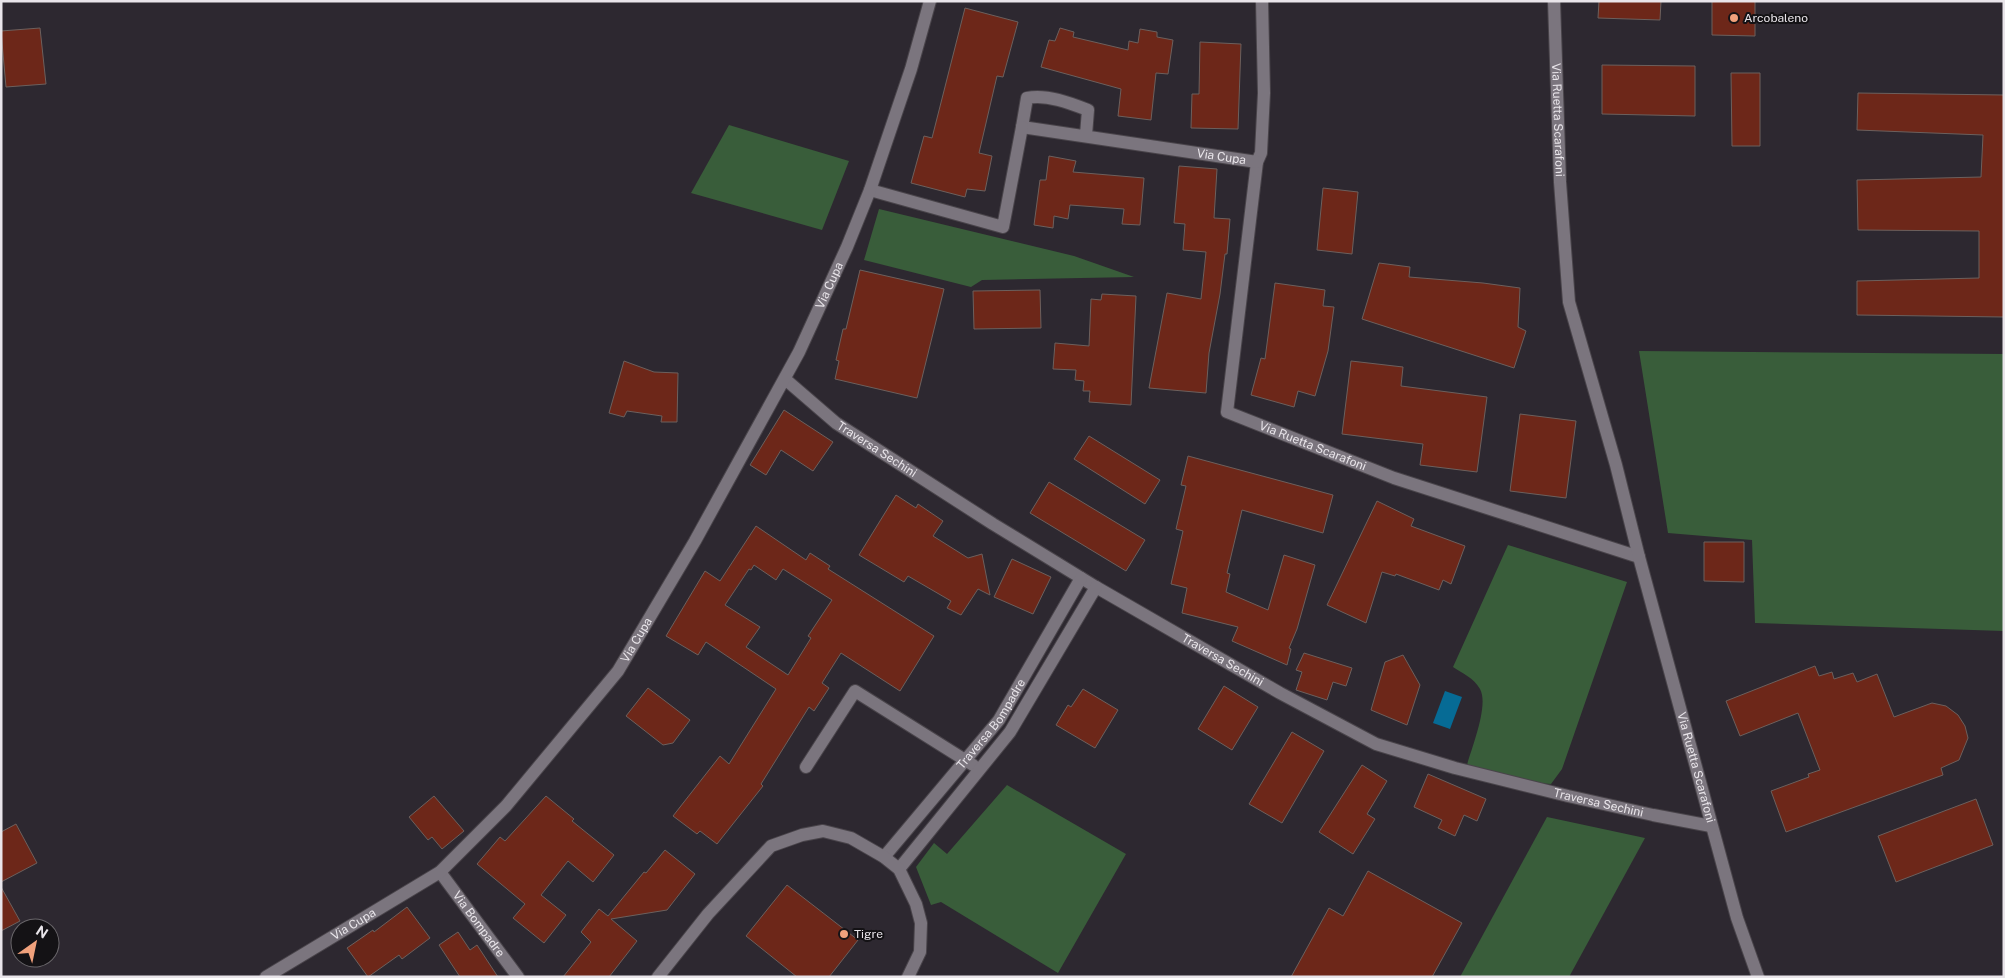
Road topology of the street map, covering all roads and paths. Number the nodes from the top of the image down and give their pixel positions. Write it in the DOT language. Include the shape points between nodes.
graph roads {
  1 [pos="930,1"];
  2 [pos="1262,1"];
  3 [pos="1554,1"];
  4 [pos="1022,127"];
  5 [pos="1086,135"];
  6 [pos="1257,162"];
  7 [pos="870,190"];
  8 [pos="785,379"];
  9 [pos="1639,557"];
  10 [pos="1081,578"];
  11 [pos="1096,587"];
  12 [pos="966,760"];
  13 [pos="806,768"];
  14 [pos="978,770"];
  15 [pos="1711,826"];
  16 [pos="884,857"];
  17 [pos="899,869"];
  18 [pos="440,872"];
  19 [pos="266,977"];
  20 [pos="518,977"];
  21 [pos="658,977"];
  22 [pos="908,977"];
  23 [pos="1758,977"];
  1 -- 7 [label="street, Via Cupa"];
  2 -- 6 [label="street, Via Cupa" via="1264,93 1262,153"];
  3 -- 9 [label="street, Via Ruetta Scarafoni" via="1560,182 1569,302"];
  4 -- 5 [label="street, Via Cupa"];
  4 -- 5 [label="street" via="1027,98 1035,97 1088,110"];
  4 -- 7 [label="street" via="1003,227"];
  5 -- 6 [label="street, Via Cupa"];
  6 -- 9 [label="street, Via Ruetta Scarafoni" via="1227,412 1394,478"];
  7 -- 8 [label="street, Via Cupa"];
  8 -- 10 [label="street, Traversa Sechini" via="836,423"];
  8 -- 18 [label="street, Via Cupa" via="696,541 618,671 506,806"];
  9 -- 15 [label="street, Via Ruetta Scarafoni"];
  10 -- 11 [label="street, Traversa Sechini"];
  10 -- 12 [label="street, Traversa Bompadre" via="999,720"];
  11 -- 14 [label="street" via="1010,732"];
  11 -- 15 [label="street, Traversa Sechini" via="1376,744 1455,768 1568,796"];
  12 -- 13 [label="street" via="855,690"];
  12 -- 14 [label="street"];
  12 -- 16 [label="street, Traversa Bompadre"];
  14 -- 17 [label="street"];
  15 -- 23 [label="street, Via Ruetta Scarafoni" via="1740,930"];
  16 -- 17 [label="street"];
  16 -- 21 [label="street" via="851,838 823,831 771,846 708,914"];
  17 -- 22 [label="street" via="922,923 920,952"];
  18 -- 19 [label="street, Via Cupa"];
  18 -- 20 [label="street, Via Bompadre"];
}
